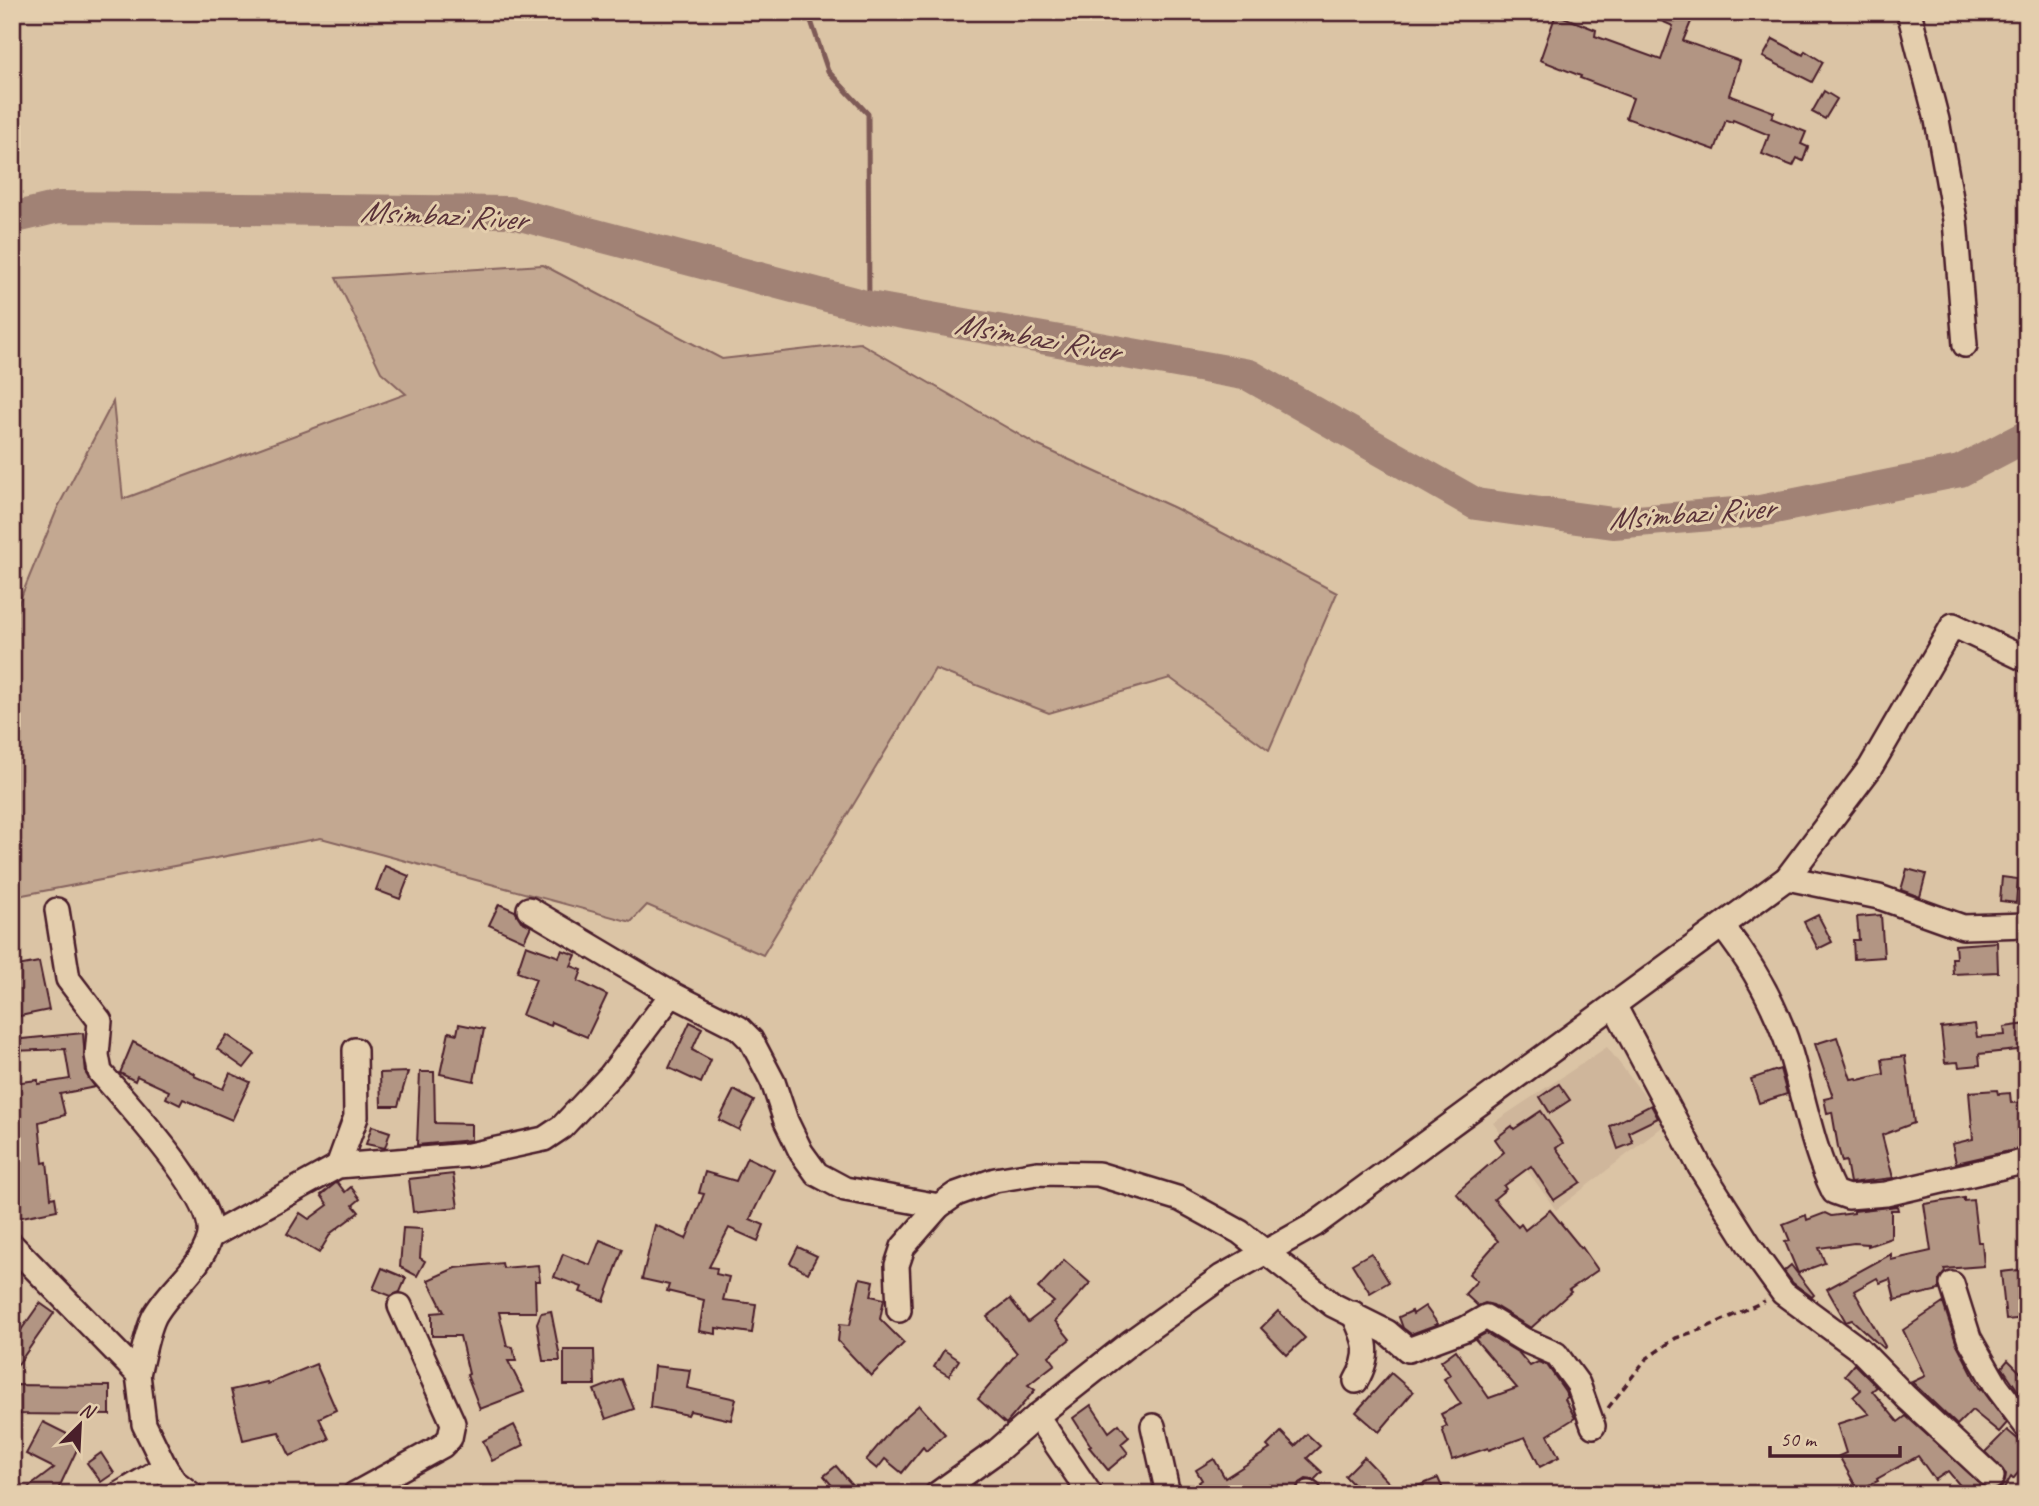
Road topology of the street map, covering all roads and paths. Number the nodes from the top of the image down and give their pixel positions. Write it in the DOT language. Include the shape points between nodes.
graph roads {
  1 [pos="1909,12"];
  2 [pos="1965,345"];
  3 [pos="2027,660"];
  4 [pos="1787,878"];
  5 [pos="529,909"];
  6 [pos="57,910"];
  7 [pos="2027,925"];
  8 [pos="1723,927"];
  9 [pos="672,994"];
  10 [pos="1614,1005"];
  11 [pos="355,1050"];
  12 [pos="2027,1161"];
  13 [pos="338,1166"];
  14 [pos="939,1206"];
  15 [pos="211,1236"];
  16 [pos="12,1245"];
  17 [pos="1265,1251"];
  18 [pos="1952,1284"];
  19 [pos="1783,1293"];
  20 [pos="400,1306"];
  21 [pos="899,1310"];
  22 [pos="1353,1313"];
  23 [pos="138,1374"];
  24 [pos="1356,1381"];
  25 [pos="1037,1416"];
  26 [pos="1153,1426"];
  27 [pos="1593,1426"];
  28 [pos="2027,1427"];
  29 [pos="165,1466"];
  30 [pos="1992,1477"];
  31 [pos="120,1494"];
  32 [pos="191,1494"];
  33 [pos="355,1494"];
  34 [pos="937,1494"];
  35 [pos="1090,1494"];
  36 [pos="1168,1494"];
  1 -- 2 [label="street" via="1951,195"];
  3 -- 4 [label="street" via="1952,625 1870,768"];
  4 -- 7 [label="street" via="1879,897 1963,927"];
  4 -- 8 [label="street"];
  5 -- 9 [label="street"];
  6 -- 15 [label="street" via="68,979 100,1021 100,1072 172,1154 206,1212"];
  8 -- 10 [label="street"];
  8 -- 12 [label="street" via="1759,976 1774,1009 1821,1168 1834,1192 1848,1197 1886,1194"];
  9 -- 13 [label="street" via="611,1075 562,1127 544,1139 469,1155"];
  9 -- 14 [label="street" via="739,1028 751,1040 801,1152 817,1174 845,1189"];
  10 -- 17 [label="street" via="1314,1224"];
  10 -- 19 [label="street" via="1700,1167"];
  11 -- 13 [label="street" via="356,1117"];
  13 -- 15 [label="street"];
  14 -- 17 [label="street" via="956,1194 995,1180 1037,1173 1098,1174 1180,1199"];
  14 -- 21 [label="street" via="903,1247 897,1265"];
  15 -- 23 [label="street" via="200,1259 155,1317"];
  16 -- 23 [label="street"];
  17 -- 22 [label="street" via="1333,1305"];
  17 -- 25 [label="street" via="1132,1340"];
  18 -- 28 [label="street" via="1969,1338"];
  19 -- 27 [label="path" via="1676,1338 1646,1359"];
  19 -- 30 [label="street" via="1859,1349"];
  20 -- 33 [label="street" via="453,1423 450,1438"];
  22 -- 24 [label="street" via="1366,1351"];
  22 -- 27 [label="street" via="1408,1350 1486,1317 1556,1354 1578,1384"];
  23 -- 29 [label="street" via="145,1424"];
  25 -- 34 [label="street"];
  25 -- 35 [label="street"];
  26 -- 36 [label="street"];
  29 -- 31 [label="street"];
  29 -- 32 [label="street" via="174,1481"];
}
